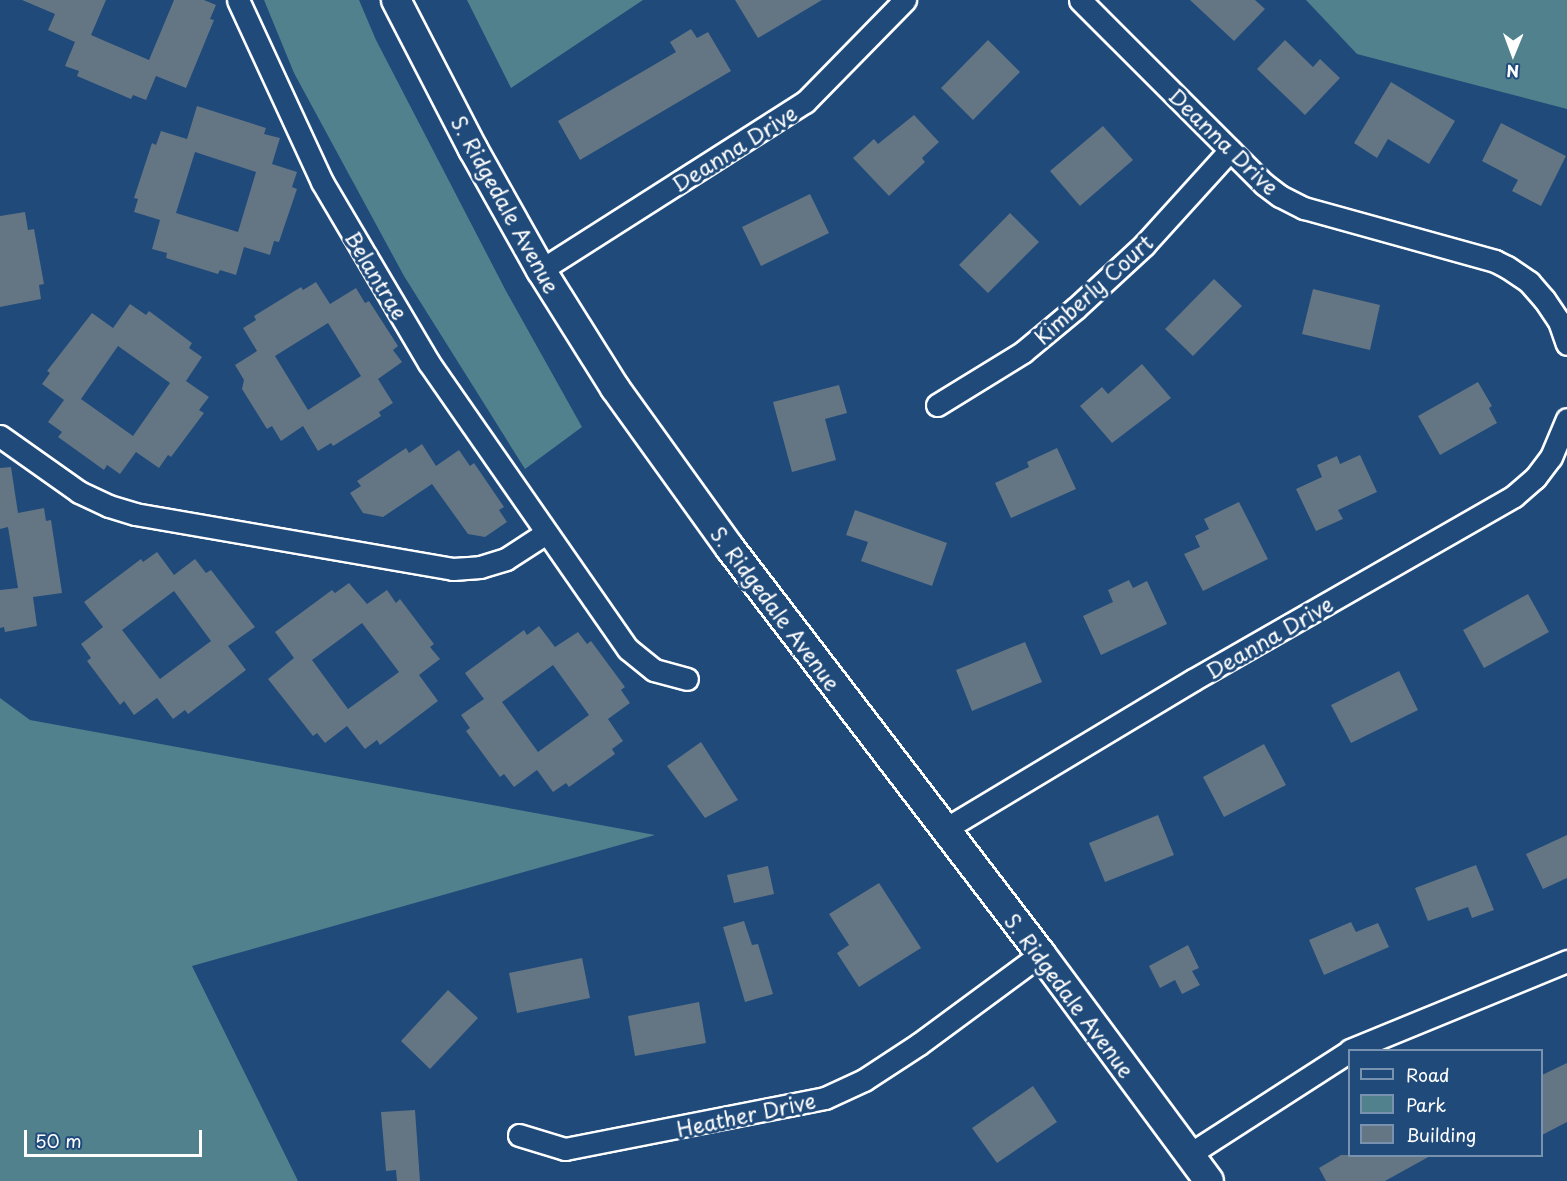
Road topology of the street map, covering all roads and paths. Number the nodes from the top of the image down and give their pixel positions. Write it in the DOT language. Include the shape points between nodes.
graph roads {
  1 [pos="238,0"];
  2 [pos="396,0"];
  3 [pos="905,0"];
  4 [pos="1080,0"];
  5 [pos="1230,150"];
  6 [pos="541,270"];
  7 [pos="1567,344"];
  8 [pos="937,405"];
  9 [pos="1567,419"];
  10 [pos="0,436"];
  11 [pos="546,533"];
  12 [pos="687,680"];
  13 [pos="945,829"];
  14 [pos="1041,954"];
  15 [pos="1567,961"];
  16 [pos="1355,1049"];
  17 [pos="1348,1052"];
  18 [pos="519,1136"];
  19 [pos="1190,1154"];
  20 [pos="1209,1181"];
  1 -- 11 [label="street, Belantrae" via="322,182 429,363"];
  2 -- 6 [label="main road, S. Ridgedale Avenue"];
  3 -- 6 [label="street, Deanna Drive" via="805,102"];
  4 -- 5 [label="street, Deanna Drive"];
  5 -- 7 [label="street, Deanna Drive" via="1264,184 1304,208 1507,267 1529,282 1544,299 1559,321"];
  5 -- 8 [label="street, Kimberly Court" via="1144,245 1076,308 1023,352"];
  6 -- 13 [label="main road, S. Ridgedale Avenue" via="615,388 717,530"];
  9 -- 13 [label="street, Deanna Drive" via="1551,457 1514,496 1193,680"];
  10 -- 11 [label="street" via="80,492 135,514 453,569 480,567 506,559"];
  11 -- 12 [label="street, Belantrae" via="628,649 654,670"];
  13 -- 14 [label="main road, S. Ridgedale Avenue"];
  14 -- 18 [label="street, Heather Drive" via="918,1044 864,1080 825,1098 565,1149"];
  14 -- 19 [label="main road, S. Ridgedale Avenue"];
  15 -- 16 [label="street"];
  17 -- 19 [label="street"];
  19 -- 20 [label="main road, S. Ridgedale Avenue"];
}
